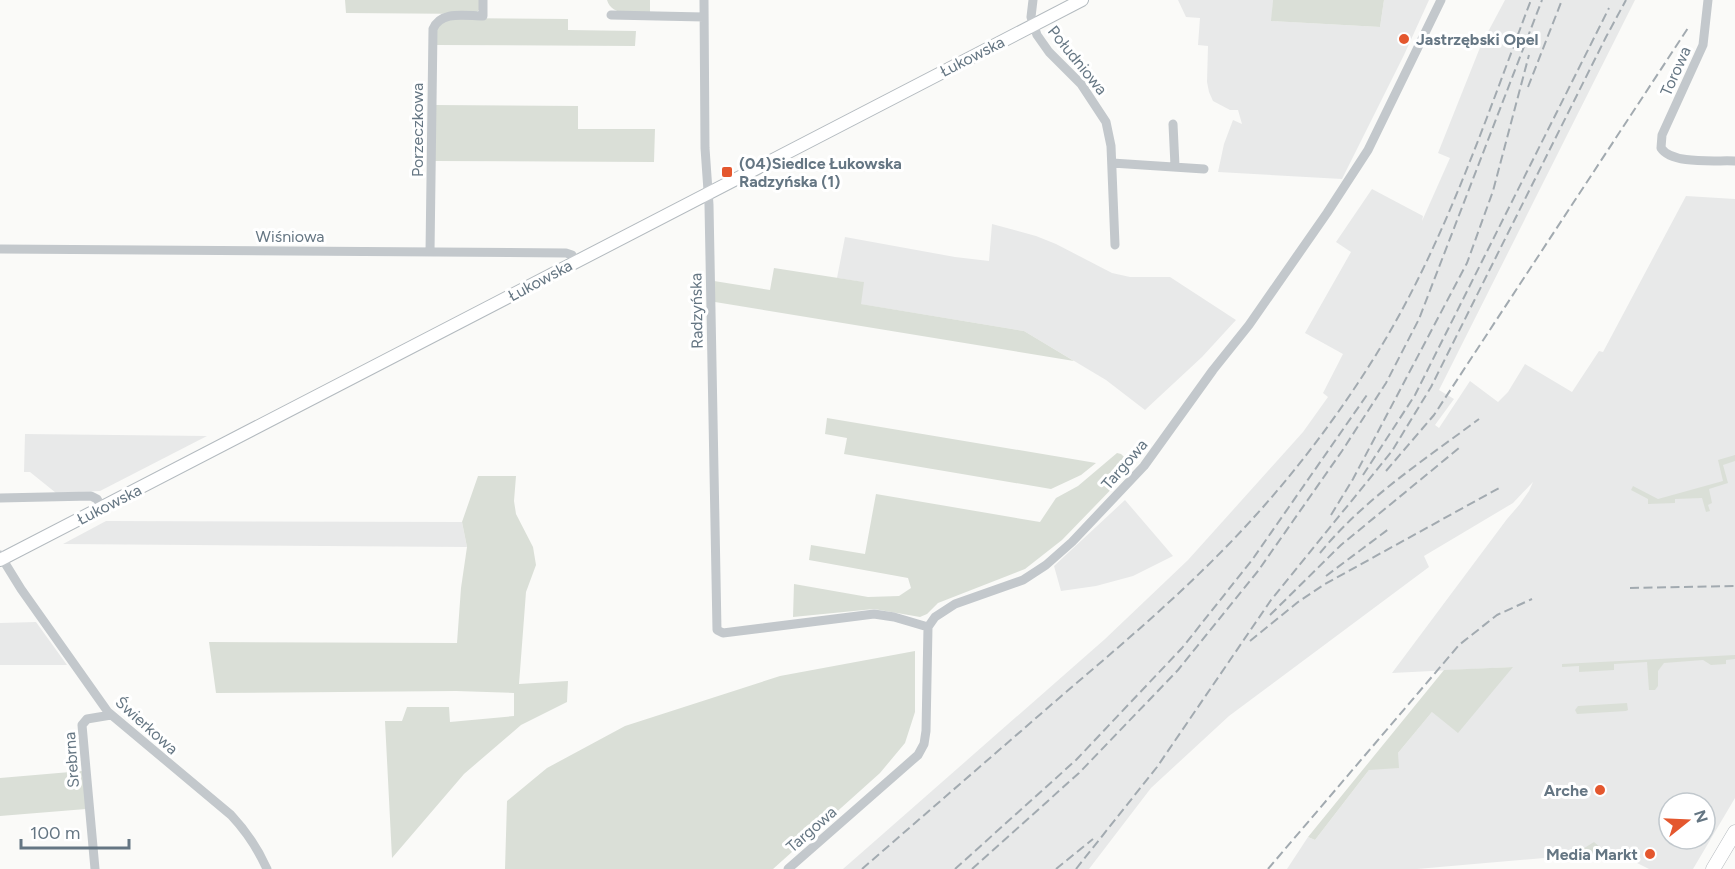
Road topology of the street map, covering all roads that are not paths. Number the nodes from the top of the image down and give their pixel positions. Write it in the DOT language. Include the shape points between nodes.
graph roads {
  1 [pos="483,0"];
  2 [pos="704,0"];
  3 [pos="1033,0"];
  4 [pos="1082,0"];
  5 [pos="1441,0"];
  6 [pos="1708,0"];
  7 [pos="611,15"];
  8 [pos="704,17"];
  9 [pos="1032,25"];
  10 [pos="1173,124"];
  11 [pos="1735,161"];
  12 [pos="1112,163"];
  13 [pos="1175,166"];
  14 [pos="1204,169"];
  15 [pos="708,194"];
  16 [pos="1115,245"];
  17 [pos="0,249"];
  18 [pos="430,252"];
  19 [pos="575,261"];
  20 [pos="0,498"];
  21 [pos="97,510"];
  22 [pos="1,558"];
  23 [pos="928,627"];
  24 [pos="111,715"];
  25 [pos="1735,832"];
  26 [pos="95,869"];
  27 [pos="267,869"];
  28 [pos="788,869"];
  29 [pos="1713,869"];
  1 -- 18 [label="street, Porzeczkowa" via="483,16 446,16 436,21 433,29"];
  2 -- 8 [label="street, Radzyńska"];
  3 -- 9 [label="street, Południowa"];
  4 -- 9 [label="main road, Łukowska"];
  5 -- 23 [label="street, Targowa" via="1368,150 1256,315 1144,466 1046,565 1023,579 955,604 935,617"];
  6 -- 11 [label="street, Torowa" via="1703,45 1660,143 1668,156"];
  7 -- 8 [label="street"];
  8 -- 15 [label="street, Radzyńska"];
  9 -- 12 [label="street, Południowa" via="1103,116 1110,135"];
  9 -- 15 [label="main road, Łukowska"];
  10 -- 13 [label="street"];
  12 -- 13 [label="street"];
  12 -- 16 [label="street, Południowa"];
  13 -- 14 [label="street"];
  15 -- 19 [label="main road, Łukowska"];
  15 -- 23 [label="street, Radzyńska" via="717,630 723,633 883,614"];
  17 -- 18 [label="street, Wiśniowa"];
  18 -- 19 [label="street, Wiśniowa" via="566,253"];
  19 -- 21 [label="main road, Łukowska"];
  20 -- 21 [label="street" via="70,498"];
  21 -- 22 [label="main road, Łukowska"];
  22 -- 24 [label="street, Świerkowa"];
  23 -- 28 [label="street, Targowa" via="926,730 918,755"];
  24 -- 26 [label="street, Srebrna" via="91,717 84,721 82,729"];
  24 -- 27 [label="street, Świerkowa" via="231,815"];
  25 -- 29 [label="main road"];
}
